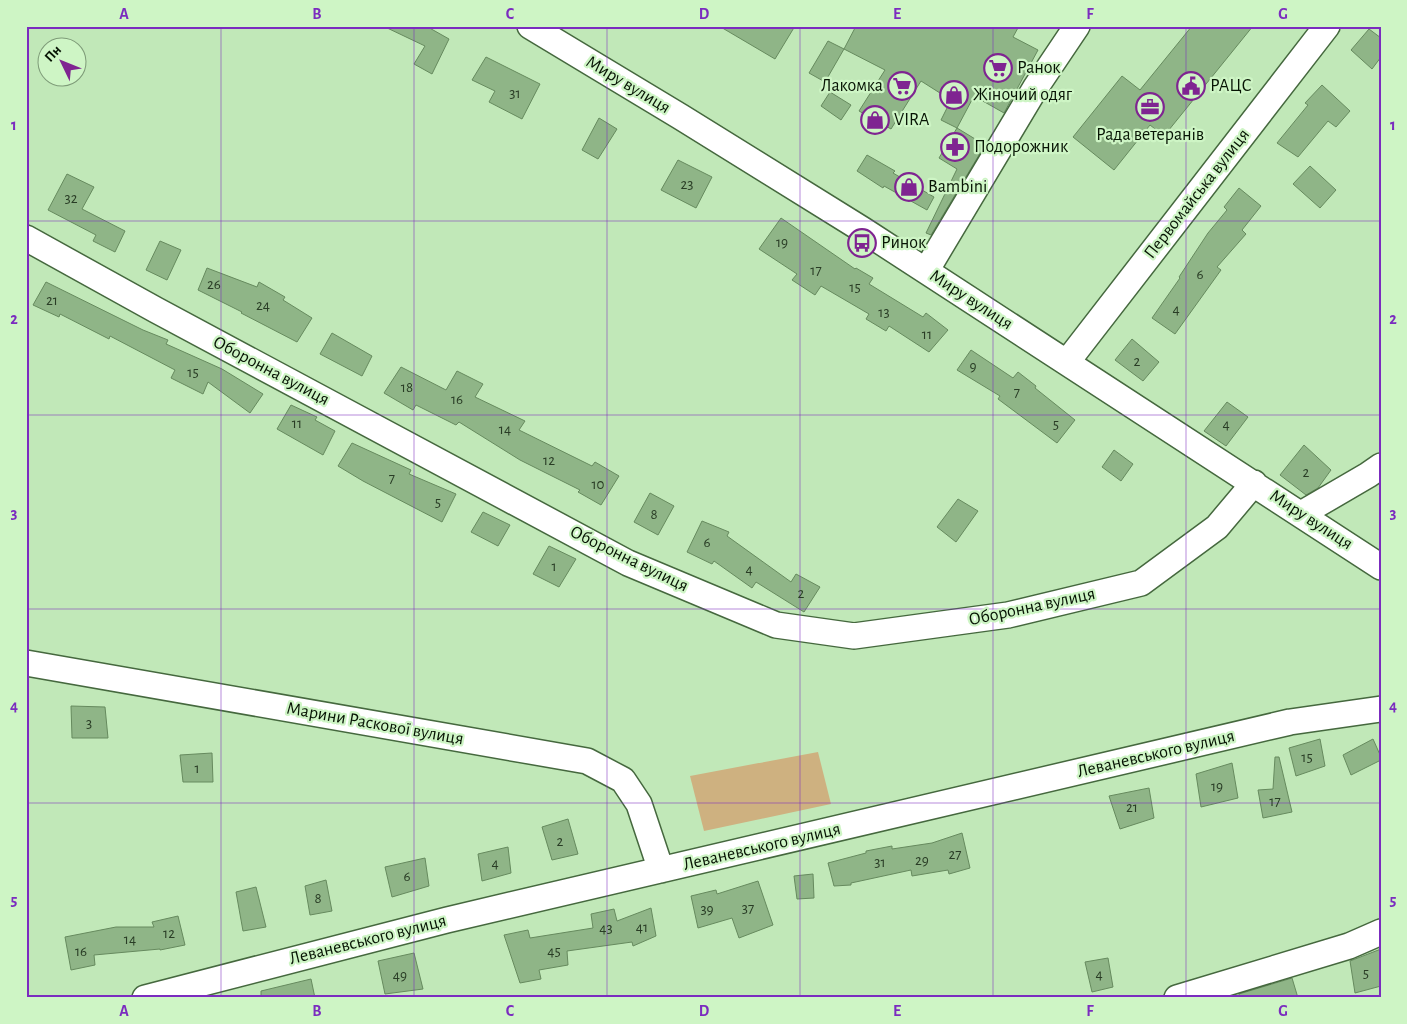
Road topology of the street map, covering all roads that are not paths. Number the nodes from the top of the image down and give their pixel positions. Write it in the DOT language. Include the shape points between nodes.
graph roads {
  1 [pos="530,26"];
  2 [pos="1077,26"];
  3 [pos="1327,26"];
  4 [pos="26,238"];
  5 [pos="926,271"];
  6 [pos="1067,362"];
  7 [pos="1381,466"];
  8 [pos="1254,483"];
  9 [pos="1381,490"];
  10 [pos="1340,492"];
  11 [pos="1301,514"];
  12 [pos="1381,567"];
  13 [pos="26,663"];
  14 [pos="1381,709"];
  15 [pos="661,870"];
  16 [pos="1381,932"];
  17 [pos="145,998"];
  18 [pos="1177,998"];
  1 -- 5 [label="street, Миру вулиця" via="689,121"];
  2 -- 5 [label="street" via="1036,87"];
  3 -- 6 [label="street, Первомайська вулиця"];
  4 -- 8 [label="street, Оборонна вулиця" via="628,563 776,625 854,636 1008,614 1141,583 1217,527"];
  5 -- 6 [label="street, Миру вулиця"];
  6 -- 8 [label="street, Миру вулиця"];
  7 -- 10 [label="street"];
  8 -- 11 [label="street, Миру вулиця"];
  9 -- 10 [label="street"];
  10 -- 11 [label="street"];
  11 -- 12 [label="street, Миру вулиця"];
  13 -- 15 [label="street, Марини Раскової вулиця" via="588,761 623,780 639,804"];
  14 -- 15 [label="street, Леваневського вулиця" via="1290,722"];
  15 -- 17 [label="street, Леваневського вулиця" via="446,920"];
  16 -- 18 [label="street" via="1349,946"];
}
